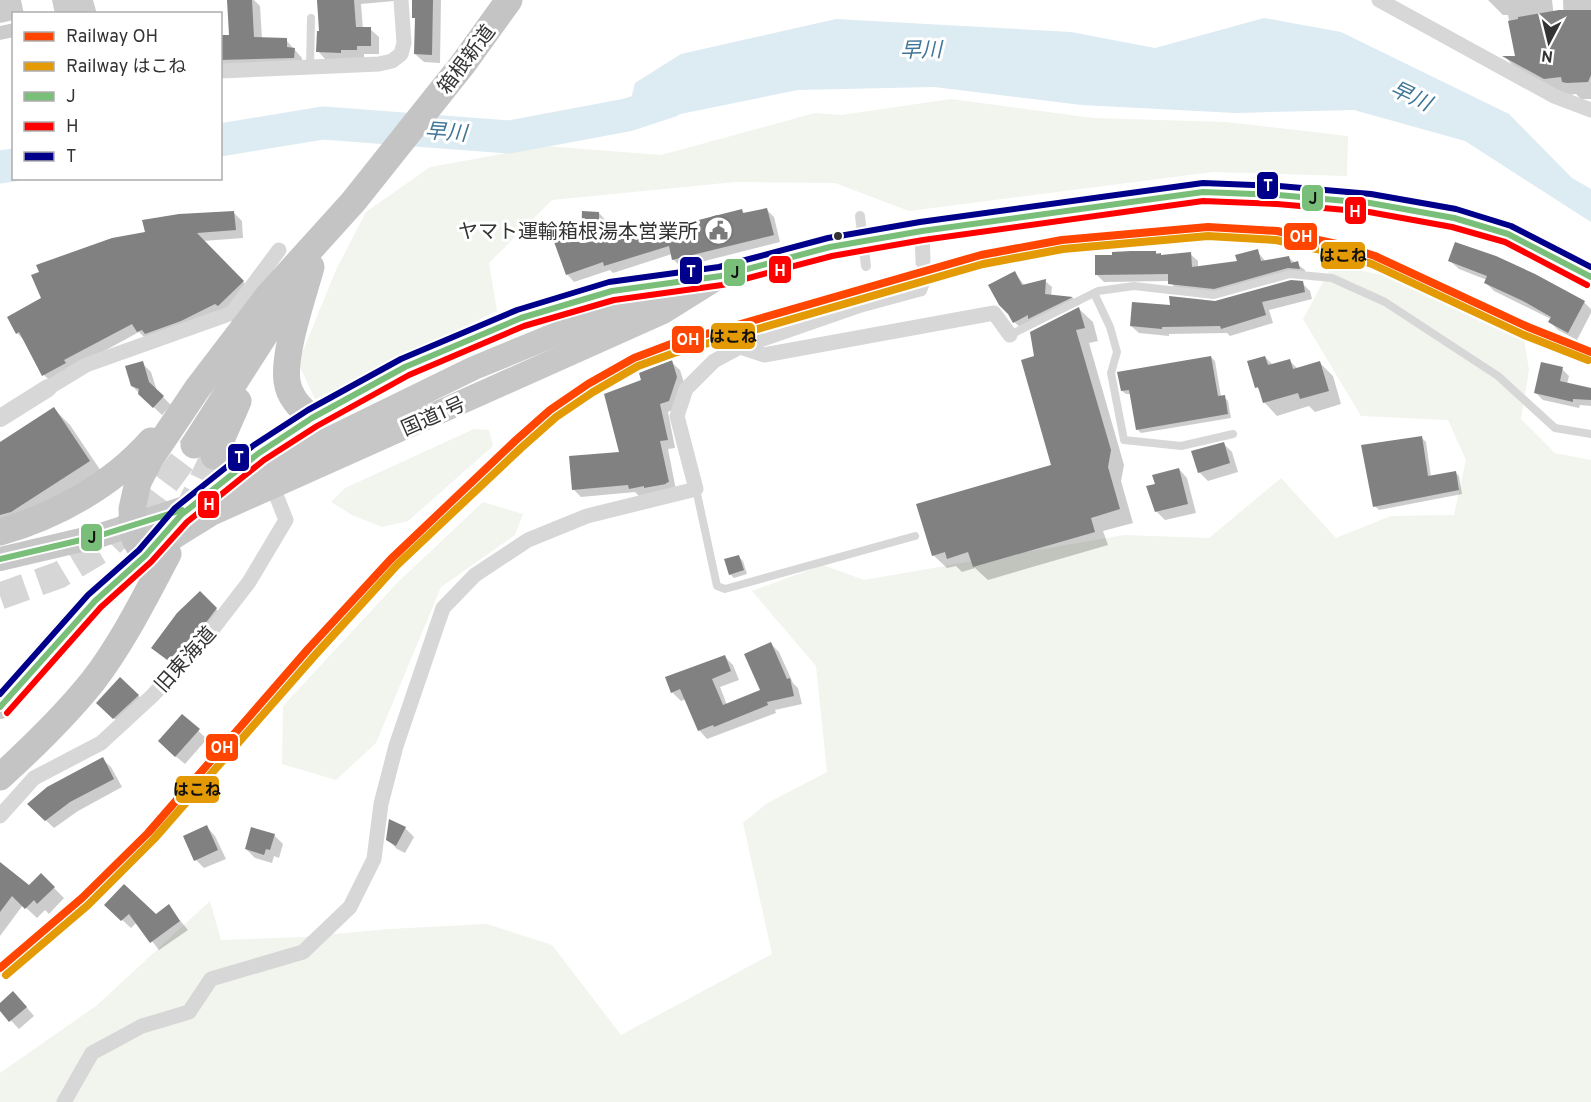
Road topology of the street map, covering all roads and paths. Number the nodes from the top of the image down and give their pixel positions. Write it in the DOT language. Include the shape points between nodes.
graph roads {
  1 [pos="401,0"];
  2 [pos="509,0"];
  3 [pos="1379,0"];
  4 [pos="311,18"];
  5 [pos="310,68"];
  6 [pos="222,71"];
  7 [pos="1591,110"];
  8 [pos="354,202"];
  9 [pos="860,216"];
  10 [pos="922,231"];
  11 [pos="279,250"];
  12 [pos="923,262"];
  13 [pos="866,266"];
  14 [pos="311,267"];
  15 [pos="721,276"];
  16 [pos="1591,277"];
  17 [pos="923,281"];
  18 [pos="1094,293"];
  19 [pos="1010,336"];
  20 [pos="740,347"];
  21 [pos="48,388"];
  22 [pos="197,388"];
  23 [pos="0,418"];
  24 [pos="312,418"];
  25 [pos="1233,434"];
  26 [pos="1591,434"];
  27 [pos="204,450"];
  28 [pos="259,453"];
  29 [pos="273,487"];
  30 [pos="696,489"];
  31 [pos="0,532"];
  32 [pos="915,536"];
  33 [pos="157,555"];
  34 [pos="0,559"];
  35 [pos="0,707"];
  36 [pos="0,777"];
  37 [pos="0,816"];
  38 [pos="64,1102"];
  1 -- 5 [label="street" via="404,43 401,54 392,61"];
  2 -- 8 [label="highway, 箱根新道"];
  3 -- 7 [label="street" via="1554,96"];
  4 -- 5 [label="lane"];
  5 -- 6 [label="street"];
  8 -- 14 [label="highway"];
  8 -- 22 [label="highway" via="268,296"];
  9 -- 13 [label="street"];
  10 -- 12 [label="street"];
  10 -- 15 [label="highway, 国道1号" via="831,248"];
  10 -- 16 [label="highway, 国道1号" via="1203,192 1278,195 1370,203 1454,218 1508,234"];
  11 -- 21 [label="street" via="232,313 86,365"];
  14 -- 24 [label="highway" via="296,321 286,381 292,398"];
  14 -- 27 [label="highway" via="276,315"];
  15 -- 24 [label="highway, 国道1号" via="612,291 521,318 405,367"];
  15 -- 29 [label="highway, 国道1号" via="653,316"];
  15 -- 34 [label="highway" via="633,305 474,368 175,513"];
  17 -- 20 [label="street" via="920,289"];
  18 -- 19 [label="lane"];
  18 -- 25 [label="lane" via="1117,352 1111,373 1124,440 1181,447"];
  18 -- 26 [label="lane" via="1134,286 1214,296 1290,274 1332,278 1385,302 1498,376 1555,428"];
  19 -- 20 [label="street" via="994,313 764,355"];
  20 -- 30 [label="street" via="714,361 686,389 676,416"];
  21 -- 23 [label="street"];
  22 -- 31 [label="highway" via="142,450 112,476 75,501"];
  22 -- 33 [label="highway" via="138,482 132,509 133,531 136,541"];
  24 -- 28 [label="highway, 国道1号"];
  28 -- 29 [label="street, 旧東海道"];
  28 -- 33 [label="highway, 国道1号" via="181,515"];
  29 -- 33 [label="highway, 国道1号" via="211,514"];
  29 -- 37 [label="street, 旧東海道" via="286,520 249,582 202,643 101,743 34,778"];
  30 -- 32 [label="lane" via="717,586 725,589"];
  30 -- 38 [label="street" via="587,516 528,540 475,575 443,608 396,746 381,804 374,859 350,907 303,952 211,979 189,1012 142,1026 92,1053"];
  33 -- 35 [label="highway, 国道1号" via="122,575 95,601"];
  33 -- 36 [label="highway" via="123,637 94,680"];
}
